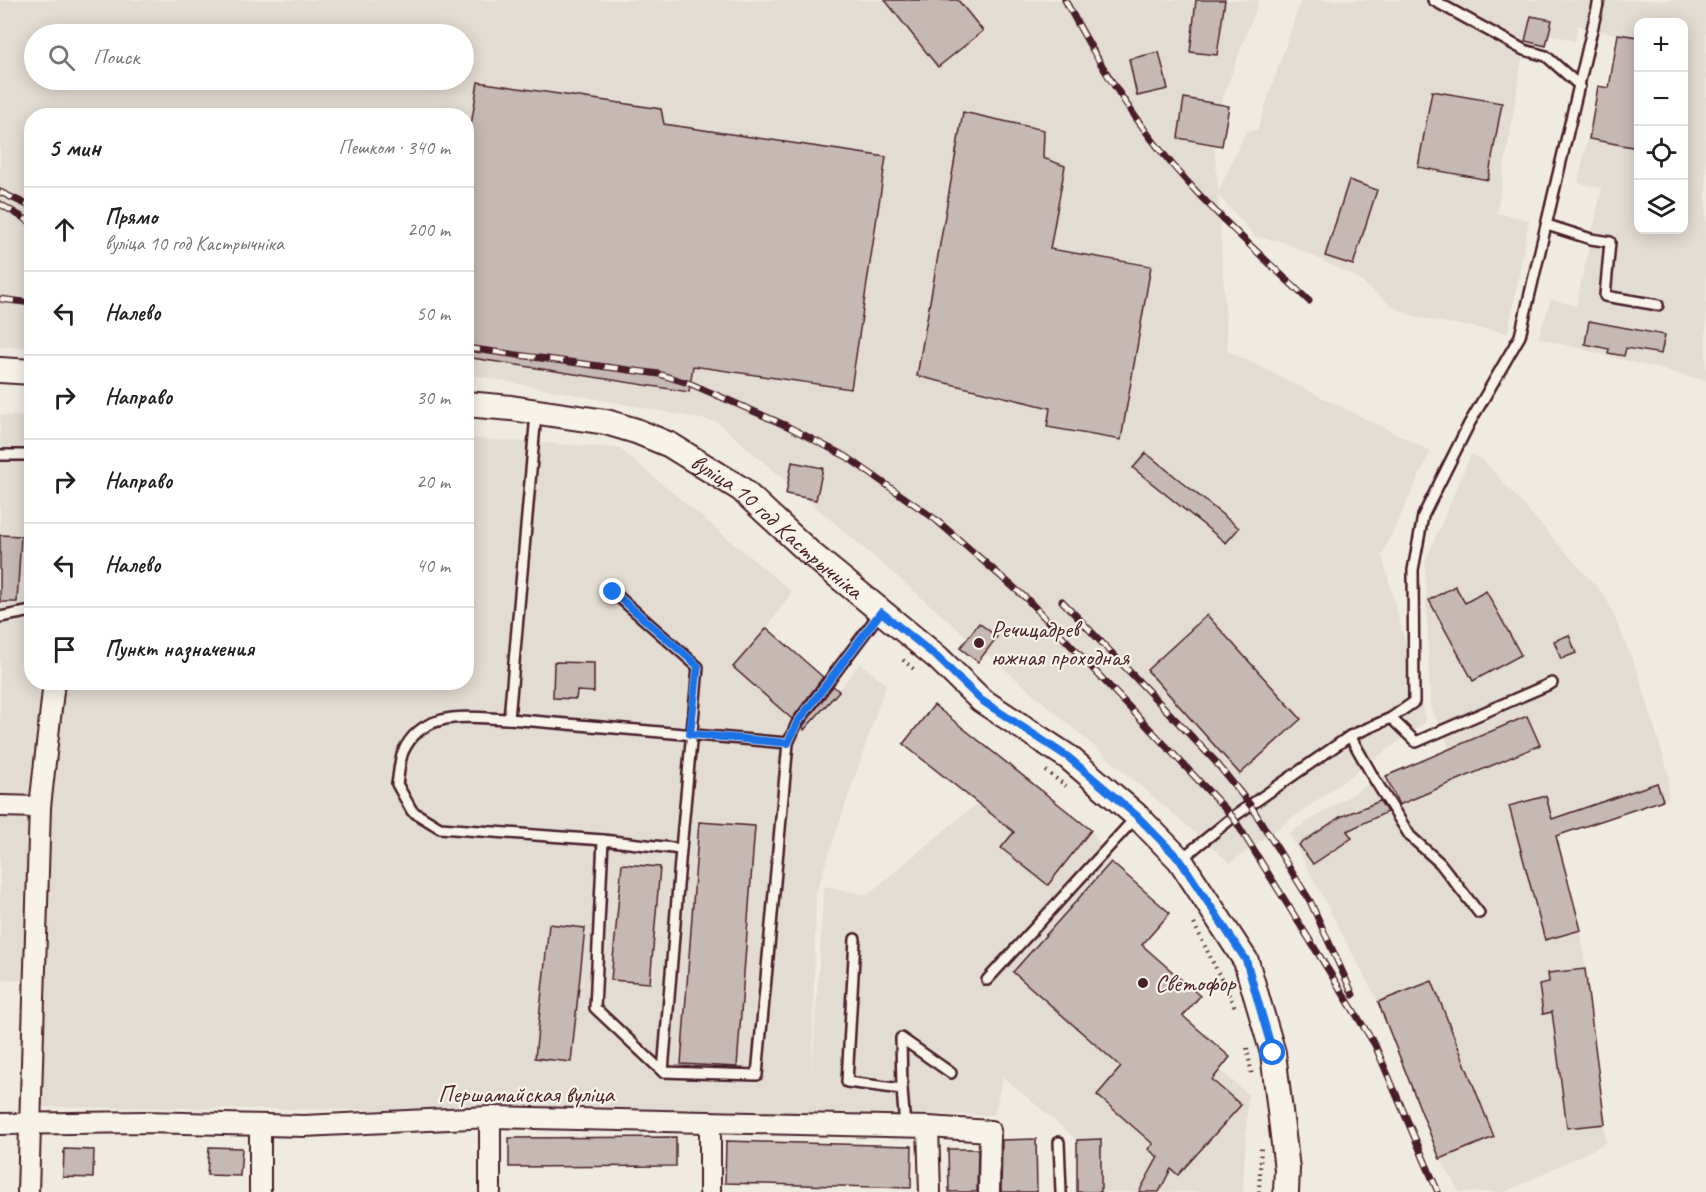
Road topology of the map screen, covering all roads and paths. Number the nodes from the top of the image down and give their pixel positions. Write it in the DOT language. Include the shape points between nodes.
graph roads {
  1 [pos="1433,0"];
  2 [pos="1599,0"];
  3 [pos="1580,86"];
  4 [pos="1546,225"];
  5 [pos="1658,305"];
  6 [pos="0,370"];
  7 [pos="24,372"];
  8 [pos="474,405"];
  9 [pos="536,411"];
  10 [pos="0,454"];
  11 [pos="24,455"];
  12 [pos="613,592"];
  13 [pos="24,612"];
  14 [pos="881,612"];
  15 [pos="0,617"];
  16 [pos="903,660"];
  17 [pos="921,674"];
  18 [pos="1552,683"];
  19 [pos="53,690"];
  20 [pos="1390,718"];
  21 [pos="509,719"];
  22 [pos="690,734"];
  23 [pos="1350,736"];
  24 [pos="788,743"];
  25 [pos="1045,770"];
  26 [pos="1071,790"];
  27 [pos="0,806"];
  28 [pos="40,807"];
  29 [pos="1137,816"];
  30 [pos="603,840"];
  31 [pos="681,849"];
  32 [pos="1180,860"];
  33 [pos="1479,914"];
  34 [pos="1192,921"];
  35 [pos="855,939"];
  36 [pos="987,980"];
  37 [pos="1238,1013"];
  38 [pos="1246,1045"];
  39 [pos="663,1072"];
  40 [pos="951,1072"];
  41 [pos="1252,1077"];
  42 [pos="902,1089"];
  43 [pos="490,1116"];
  44 [pos="710,1122"];
  45 [pos="0,1124"];
  46 [pos="29,1124"];
  47 [pos="260,1125"];
  48 [pos="905,1127"];
  49 [pos="928,1127"];
  50 [pos="1059,1142"];
  51 [pos="1261,1142"];
  52 [pos="28,1192"];
  53 [pos="260,1192"];
  54 [pos="490,1192"];
  55 [pos="710,1192"];
  56 [pos="930,1192"];
  57 [pos="988,1192"];
  58 [pos="1061,1192"];
  59 [pos="1259,1192"];
  60 [pos="1286,1192"];
  1 -- 3 [label="lane" via="1524,50 1546,56"];
  2 -- 3 [label="lane"];
  3 -- 4 [label="lane"];
  4 -- 5 [label="lane" via="1610,242 1605,296"];
  4 -- 20 [label="lane" via="1520,336 1469,424 1423,516 1413,570 1414,702"];
  6 -- 7 [label="street"];
  8 -- 9 [label="street, вуліца 10 год Кастрычніка"];
  9 -- 14 [label="street, вуліца 10 год Кастрычніка" via="606,422 669,445 741,489"];
  9 -- 21 [label="lane"];
  10 -- 11 [label="lane"];
  12 -- 22 [label="lane" via="698,666"];
  13 -- 15 [label="lane"];
  14 -- 24 [label="lane" via="797,723"];
  14 -- 29 [label="street, вуліца 10 год Кастрычніка" via="938,658 981,700 1068,757"];
  16 -- 17 [label="path"];
  18 -- 20 [label="lane" via="1416,742"];
  19 -- 28 [label="street"];
  20 -- 23 [label="lane"];
  21 -- 22 [label="lane"];
  21 -- 30 [label="lane" via="444,718 419,729 403,753 397,784 412,811 440,828"];
  22 -- 24 [label="lane"];
  22 -- 31 [label="lane"];
  23 -- 32 [label="lane" via="1233,817"];
  23 -- 33 [label="lane" via="1410,836 1440,863"];
  24 -- 39 [label="lane" via="757,1075"];
  25 -- 26 [label="path"];
  27 -- 28 [label="street"];
  28 -- 46 [label="street"];
  29 -- 32 [label="street, вуліца 10 год Кастрычніка"];
  29 -- 36 [label="lane"];
  30 -- 31 [label="lane"];
  30 -- 39 [label="lane" via="595,1008"];
  31 -- 39 [label="lane"];
  32 -- 60 [label="street, вуліца 10 год Кастрычніка" via="1246,960 1273,1053 1287,1169"];
  34 -- 37 [label="path"];
  35 -- 42 [label="lane" via="847,1082"];
  38 -- 41 [label="path"];
  40 -- 42 [label="lane" via="901,1038"];
  42 -- 48 [label="lane"];
  43 -- 44 [label="street, Першамайская вуліца"];
  43 -- 47 [label="street, Першамайская вуліца"];
  43 -- 54 [label="street"];
  44 -- 48 [label="street, Першамайская вуліца"];
  44 -- 55 [label="street"];
  45 -- 46 [label="street, Першамайская вуліца"];
  46 -- 47 [label="street, Першамайская вуліца"];
  46 -- 52 [label="street"];
  47 -- 53 [label="street"];
  48 -- 49 [label="street, Першамайская вуліца"];
  49 -- 56 [label="street"];
  49 -- 57 [label="street, Першамайская вуліца" via="990,1131"];
  50 -- 58 [label="lane"];
  51 -- 59 [label="path"];
}
